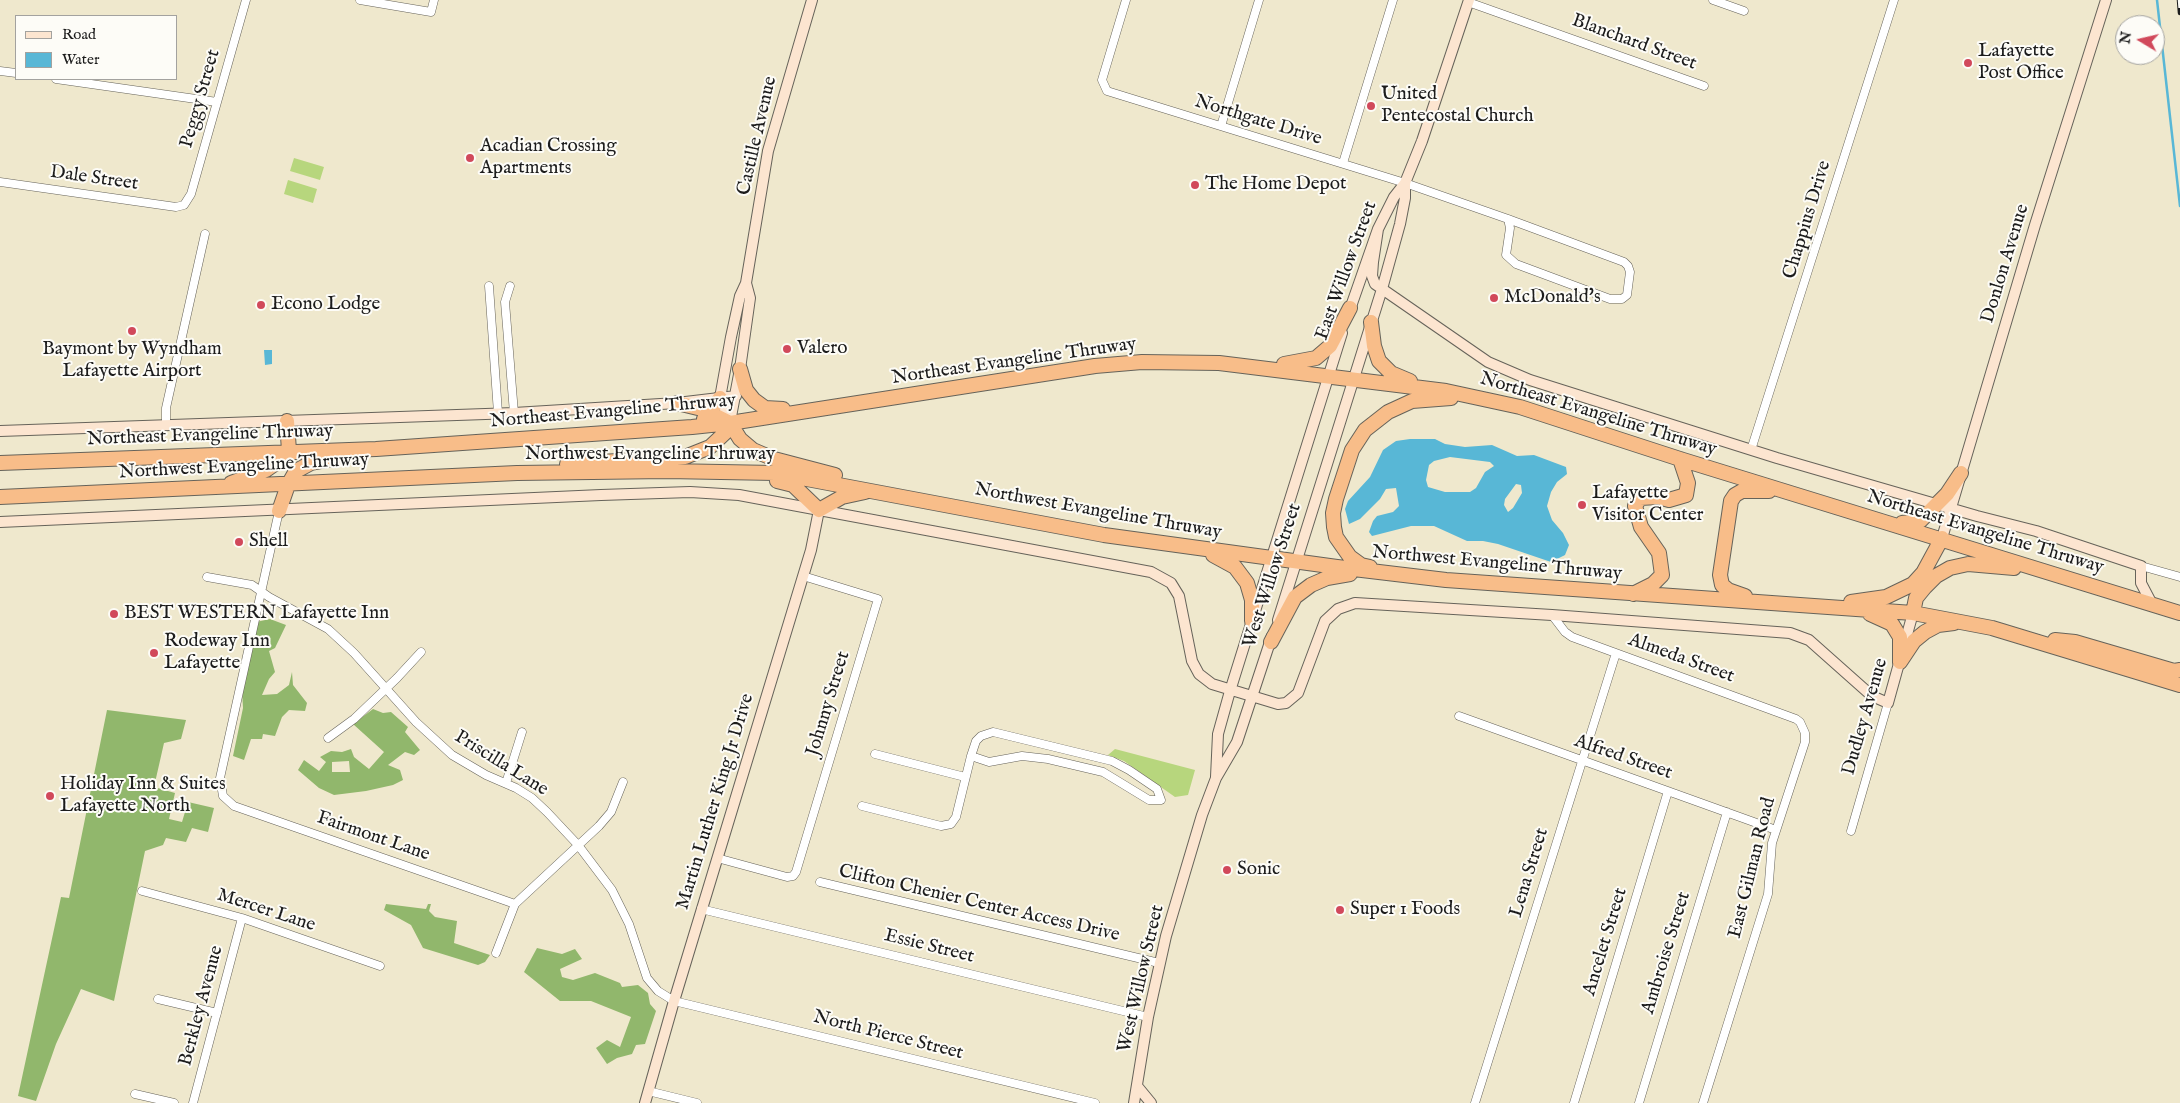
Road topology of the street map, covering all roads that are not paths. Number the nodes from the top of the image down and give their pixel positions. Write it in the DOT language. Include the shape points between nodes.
graph roads {
  1 [pos="246,0"];
  2 [pos="360,0"];
  3 [pos="434,0"];
  4 [pos="812,0"];
  5 [pos="1126,0"];
  6 [pos="1259,0"];
  7 [pos="1393,0"];
  8 [pos="1713,0"];
  9 [pos="1894,0"];
  10 [pos="2106,0"];
  11 [pos="1469,1"];
  12 [pos="1744,11"];
  13 [pos="0,71"];
  14 [pos="15,73"];
  15 [pos="63,80"];
  16 [pos="1704,86"];
  17 [pos="217,102"];
  18 [pos="1221,126"];
  19 [pos="1343,163"];
  20 [pos="0,182"];
  21 [pos="1405,182"];
  22 [pos="184,205"];
  23 [pos="1508,219"];
  24 [pos="1378,229"];
  25 [pos="204,234"];
  26 [pos="746,283"];
  27 [pos="489,286"];
  28 [pos="510,286"];
  29 [pos="1382,290"];
  30 [pos="1350,308"];
  31 [pos="1371,322"];
  32 [pos="1258,366"];
  33 [pos="740,369"];
  34 [pos="1328,375"];
  35 [pos="1354,379"];
  36 [pos="1429,389"];
  37 [pos="736,396"];
  38 [pos="1474,396"];
  39 [pos="720,398"];
  40 [pos="677,403"];
  41 [pos="809,411"];
  42 [pos="498,413"];
  43 [pos="514,413"];
  44 [pos="709,413"];
  45 [pos="288,422"];
  46 [pos="730,423"];
  47 [pos="166,424"];
  48 [pos="692,427"];
  49 [pos="0,431"];
  50 [pos="376,449"];
  51 [pos="1751,450"];
  52 [pos="289,451"];
  53 [pos="1680,459"];
  54 [pos="0,463"];
  55 [pos="517,473"];
  56 [pos="1961,473"];
  57 [pos="752,474"];
  58 [pos="288,485"];
  59 [pos="213,488"];
  60 [pos="872,490"];
  61 [pos="1785,491"];
  62 [pos="0,497"];
  63 [pos="952,506"];
  64 [pos="1944,507"];
  65 [pos="819,510"];
  66 [pos="279,511"];
  67 [pos="0,522"];
  68 [pos="1895,524"];
  69 [pos="1942,538"];
  70 [pos="1203,550"];
  71 [pos="1271,559"];
  72 [pos="1296,562"];
  73 [pos="2141,566"];
  74 [pos="1364,571"];
  75 [pos="1395,574"];
  76 [pos="2052,574"];
  77 [pos="803,576"];
  78 [pos="207,577"];
  79 [pos="2180,578"];
  80 [pos="261,592"];
  81 [pos="1632,594"];
  82 [pos="1766,602"];
  83 [pos="1788,603"];
  84 [pos="2152,604"];
  85 [pos="1849,608"];
  86 [pos="2180,612"];
  87 [pos="1913,613"];
  88 [pos="1552,615"];
  89 [pos="2180,617"];
  90 [pos="1252,620"];
  91 [pos="1964,622"];
  92 [pos="2017,636"];
  93 [pos="1271,642"];
  94 [pos="421,652"];
  95 [pos="1616,653"];
  96 [pos="1900,662"];
  97 [pos="2180,670"];
  98 [pos="2180,685"];
  99 [pos="386,689"];
  100 [pos="1230,691"];
  101 [pos="1253,698"];
  102 [pos="1888,703"];
  103 [pos="1459,716"];
  104 [pos="1804,727"];
  105 [pos="522,732"];
  106 [pos="328,738"];
  107 [pos="1050,747"];
  108 [pos="875,754"];
  109 [pos="971,756"];
  110 [pos="1048,759"];
  111 [pos="1582,761"];
  112 [pos="1122,766"];
  113 [pos="965,777"];
  114 [pos="1114,778"];
  115 [pos="1216,778"];
  116 [pos="623,782"];
  117 [pos="506,783"];
  118 [pos="1668,791"];
  119 [pos="862,806"];
  120 [pos="1727,812"];
  121 [pos="1776,830"];
  122 [pos="1851,831"];
  123 [pos="578,845"];
  124 [pos="717,858"];
  125 [pos="820,882"];
  126 [pos="142,891"];
  127 [pos="515,904"];
  128 [pos="701,909"];
  129 [pos="242,918"];
  130 [pos="496,953"];
  131 [pos="1159,964"];
  132 [pos="380,966"];
  133 [pos="158,999"];
  134 [pos="674,1001"];
  135 [pos="216,1013"];
  136 [pos="1148,1017"];
  137 [pos="1137,1086"];
  138 [pos="648,1091"];
  139 [pos="135,1094"];
  140 [pos="174,1103"];
  141 [pos="192,1103"];
  142 [pos="645,1103"];
  143 [pos="697,1103"];
  144 [pos="1095,1103"];
  145 [pos="1134,1103"];
  146 [pos="1151,1103"];
  147 [pos="1475,1103"];
  148 [pos="1574,1103"];
  149 [pos="1639,1103"];
  150 [pos="1703,1103"];
  1 -- 17 [label="street, Peggy Street"];
  2 -- 3 [label="street" via="431,12"];
  4 -- 26 [label="street, Castille Avenue" via="768,151"];
  5 -- 18 [label="street, Northgate Drive" via="1102,80 1104,87 1112,94"];
  6 -- 18 [label="street"];
  7 -- 19 [label="street"];
  8 -- 12 [label="street"];
  9 -- 51 [label="street, Chappius Drive"];
  10 -- 56 [label="street, Donlon Avenue"];
  11 -- 16 [label="street, Blanchard Street"];
  11 -- 21 [label="street, East Willow Street" via="1429,123"];
  13 -- 14 [label="street"];
  15 -- 17 [label="street"];
  17 -- 22 [label="street, Peggy Street" via="191,194"];
  18 -- 19 [label="street, Northgate Drive"];
  19 -- 21 [label="street, Northgate Drive"];
  20 -- 22 [label="street, Dale Street" via="176,207"];
  21 -- 23 [label="street, Northgate Drive"];
  21 -- 24 [label="street, East Willow Street"];
  21 -- 29 [label="street, East Willow Street" via="1400,224"];
  23 -- 23 [label="street, Northgate Drive" via="1624,262 1630,272 1627,295 1622,299 1610,299 1516,264 1506,255"];
  24 -- 29 [label="street" via="1372,276"];
  24 -- 30 [label="street, East Willow Street"];
  25 -- 47 [label="street" via="166,408"];
  26 -- 33 [label="street, Castille Avenue" via="750,298"];
  26 -- 39 [label="street, Castille Avenue" via="740,296"];
  27 -- 42 [label="street"];
  28 -- 43 [label="street" via="505,302"];
  29 -- 31 [label="street, East Willow Street"];
  29 -- 51 [label="street, Northeast Evangeline Thruway" via="1476,355 1515,374"];
  30 -- 32 [label="highway" via="1330,346 1316,358"];
  30 -- 34 [label="street, East Willow Street"];
  31 -- 35 [label="street, East Willow Street"];
  31 -- 36 [label="highway" via="1379,360 1391,373"];
  32 -- 34 [label="highway, Northeast Evangeline Thruway"];
  32 -- 41 [label="highway, Northeast Evangeline Thruway" via="1184,362 1095,366"];
  33 -- 37 [label="street, Castille Avenue"];
  33 -- 41 [label="highway" via="746,390 765,408"];
  34 -- 35 [label="highway, Northeast Evangeline Thruway"];
  34 -- 71 [label="street, West Willow Street"];
  35 -- 36 [label="highway, Northeast Evangeline Thruway"];
  35 -- 72 [label="street, West Willow Street"];
  36 -- 38 [label="highway, Northeast Evangeline Thruway"];
  37 -- 39 [label="street, Northeast Evangeline Thruway"];
  37 -- 46 [label="street, Castille Avenue"];
  38 -- 53 [label="highway, Northeast Evangeline Thruway" via="1520,407"];
  38 -- 75 [label="highway" via="1412,401 1400,406 1375,420 1352,450 1333,513 1336,537 1360,565"];
  39 -- 40 [label="street, Northeast Evangeline Thruway"];
  39 -- 44 [label="highway"];
  39 -- 46 [label="street"];
  40 -- 43 [label="street, Northeast Evangeline Thruway"];
  40 -- 44 [label="highway"];
  41 -- 46 [label="highway, Northeast Evangeline Thruway"];
  42 -- 43 [label="street, Northeast Evangeline Thruway"];
  42 -- 45 [label="street, Northeast Evangeline Thruway"];
  44 -- 46 [label="highway"];
  44 -- 48 [label="highway"];
  45 -- 47 [label="street, Northeast Evangeline Thruway"];
  45 -- 52 [label="highway"];
  46 -- 48 [label="highway, Northeast Evangeline Thruway"];
  46 -- 55 [label="highway" via="727,431 710,447 685,456 547,465"];
  46 -- 63 [label="highway" via="753,450 774,459"];
  47 -- 49 [label="street, Northeast Evangeline Thruway"];
  48 -- 50 [label="highway, Northeast Evangeline Thruway"];
  50 -- 52 [label="highway, Northeast Evangeline Thruway"];
  50 -- 58 [label="highway" via="311,463 296,471"];
  51 -- 64 [label="street, Northeast Evangeline Thruway"];
  52 -- 54 [label="highway, Northeast Evangeline Thruway"];
  52 -- 59 [label="highway" via="266,470"];
  53 -- 61 [label="highway, Northeast Evangeline Thruway"];
  53 -- 81 [label="highway" via="1688,483 1686,495 1669,500 1640,498 1635,506 1640,527 1659,553 1662,575 1653,584"];
  55 -- 57 [label="highway, Northwest Evangeline Thruway" via="706,471"];
  55 -- 58 [label="highway, Northwest Evangeline Thruway"];
  56 -- 64 [label="highway" via="1947,494"];
  57 -- 60 [label="highway, Northwest Evangeline Thruway" via="775,473"];
  57 -- 65 [label="highway" via="793,485"];
  58 -- 59 [label="highway, Northwest Evangeline Thruway"];
  58 -- 66 [label="highway"];
  59 -- 62 [label="highway, Northwest Evangeline Thruway"];
  60 -- 63 [label="highway, Northwest Evangeline Thruway"];
  60 -- 65 [label="highway" via="842,497"];
  61 -- 68 [label="highway, Northeast Evangeline Thruway"];
  61 -- 82 [label="highway" via="1742,492 1731,501 1721,564 1722,585 1736,594"];
  63 -- 70 [label="highway, Northwest Evangeline Thruway"];
  64 -- 68 [label="highway" via="1920,521"];
  64 -- 69 [label="street"];
  64 -- 73 [label="street, Northeast Evangeline Thruway" via="2036,530"];
  65 -- 66 [label="street, Northwest Evangeline Thruway" via="739,495 690,492"];
  65 -- 77 [label="street, Martin Luther King Jr Drive"];
  65 -- 100 [label="street, Northwest Evangeline Thruway" via="1151,572 1171,582 1179,596 1192,661 1199,674 1212,684"];
  66 -- 67 [label="street, Northwest Evangeline Thruway"];
  66 -- 80 [label="street"];
  68 -- 69 [label="highway, Northeast Evangeline Thruway"];
  69 -- 76 [label="highway, Northeast Evangeline Thruway"];
  69 -- 83 [label="highway" via="1924,573 1899,592 1871,600"];
  70 -- 71 [label="highway, Northwest Evangeline Thruway"];
  70 -- 90 [label="highway" via="1235,567 1247,583 1252,600"];
  71 -- 72 [label="highway, Northwest Evangeline Thruway"];
  71 -- 90 [label="street, West Willow Street"];
  72 -- 74 [label="highway, Northwest Evangeline Thruway"];
  72 -- 93 [label="street, West Willow Street"];
  73 -- 79 [label="street"];
  73 -- 84 [label="street" via="2141,583"];
  74 -- 75 [label="highway, Northwest Evangeline Thruway"];
  74 -- 93 [label="highway" via="1327,578 1295,597"];
  75 -- 81 [label="highway, Northwest Evangeline Thruway"];
  76 -- 84 [label="highway, Northeast Evangeline Thruway"];
  76 -- 87 [label="highway" via="1985,564 1950,568 1925,587 1916,598"];
  77 -- 124 [label="street, Martin Luther King Jr Drive"];
  77 -- 124 [label="street, Johnny Street" via="878,599 796,872 790,877"];
  78 -- 80 [label="street, Priscilla Lane" via="249,584"];
  80 -- 99 [label="street, Priscilla Lane" via="328,630"];
  80 -- 127 [label="street, Fairmont Lane" via="220,778 223,796 234,806"];
  81 -- 82 [label="highway, Northwest Evangeline Thruway"];
  82 -- 83 [label="highway, Northwest Evangeline Thruway"];
  83 -- 85 [label="highway, Northwest Evangeline Thruway"];
  84 -- 86 [label="highway, Northeast Evangeline Thruway"];
  84 -- 89 [label="highway"];
  85 -- 87 [label="highway, Northwest Evangeline Thruway"];
  85 -- 96 [label="highway" via="1892,624 1900,637"];
  87 -- 91 [label="highway, Northwest Evangeline Thruway"];
  87 -- 96 [label="street, Dudley Avenue"];
  88 -- 95 [label="street, Almeda Street" via="1572,637"];
  88 -- 101 [label="street, Northwest Evangeline Thruway" via="1365,602 1349,604 1325,621 1303,684 1292,700 1278,704"];
  88 -- 102 [label="street, Northwest Evangeline Thruway" via="1790,633 1809,640 1872,696"];
  90 -- 100 [label="street, West Willow Street"];
  91 -- 92 [label="highway, Northwest Evangeline Thruway"];
  91 -- 96 [label="highway" via="1938,625 1925,632 1914,641"];
  92 -- 97 [label="highway" via="2075,642 2174,671"];
  92 -- 98 [label="highway, Northwest Evangeline Thruway"];
  93 -- 101 [label="street, West Willow Street"];
  94 -- 99 [label="street"];
  95 -- 104 [label="street, Almeda Street" via="1796,719"];
  95 -- 111 [label="street, Lena Street"];
  96 -- 102 [label="street, Dudley Avenue"];
  99 -- 106 [label="street"];
  99 -- 117 [label="street, Priscilla Lane" via="452,755 486,776"];
  100 -- 101 [label="street, Northwest Evangeline Thruway"];
  100 -- 115 [label="street, West Willow Street" via="1218,734"];
  101 -- 115 [label="street, West Willow Street" via="1237,742"];
  102 -- 122 [label="street, Dudley Avenue"];
  103 -- 111 [label="street, Alfred Street"];
  104 -- 121 [label="street, East Gilman Road" via="1805,742"];
  105 -- 117 [label="street"];
  107 -- 109 [label="street" via="993,732 976,741"];
  107 -- 110 [label="street"];
  107 -- 112 [label="street"];
  108 -- 113 [label="street"];
  109 -- 110 [label="street" via="989,762 1022,756"];
  109 -- 113 [label="street"];
  110 -- 114 [label="street" via="1103,772"];
  111 -- 118 [label="street, Alfred Street"];
  111 -- 147 [label="street, Lena Street"];
  112 -- 114 [label="street"];
  112 -- 114 [label="street" via="1157,789 1161,800 1149,800"];
  113 -- 119 [label="street" via="956,817 947,826"];
  115 -- 131 [label="street, West Willow Street" via="1202,815"];
  116 -- 123 [label="street" via="611,812"];
  117 -- 123 [label="street, Priscilla Lane" via="537,803"];
  118 -- 120 [label="street, Alfred Street"];
  118 -- 148 [label="street, Ancelet Street"];
  120 -- 121 [label="street, Alfred Street"];
  120 -- 149 [label="street, Ambroise Street"];
  121 -- 150 [label="street, East Gilman Road" via="1768,894"];
  123 -- 127 [label="street"];
  123 -- 134 [label="street, Priscilla Lane" via="618,900 647,978 658,991"];
  124 -- 128 [label="street, Martin Luther King Jr Drive"];
  125 -- 131 [label="street, Clifton Chenier Center Access Drive"];
  126 -- 129 [label="street, Mercer Lane"];
  127 -- 130 [label="street"];
  128 -- 134 [label="street, Martin Luther King Jr Drive"];
  128 -- 136 [label="street, Essie Street"];
  129 -- 132 [label="street, Mercer Lane"];
  129 -- 135 [label="street, Berkley Avenue"];
  131 -- 136 [label="street, West Willow Street"];
  133 -- 135 [label="street"];
  134 -- 138 [label="street, Martin Luther King Jr Drive"];
  134 -- 144 [label="street, North Pierce Street"];
  135 -- 141 [label="street, Berkley Avenue"];
  136 -- 137 [label="street, West Willow Street"];
  137 -- 145 [label="street, West Willow Street"];
  137 -- 146 [label="street"];
  138 -- 142 [label="street, Martin Luther King Jr Drive"];
  138 -- 143 [label="street"];
  139 -- 140 [label="street"];
}
